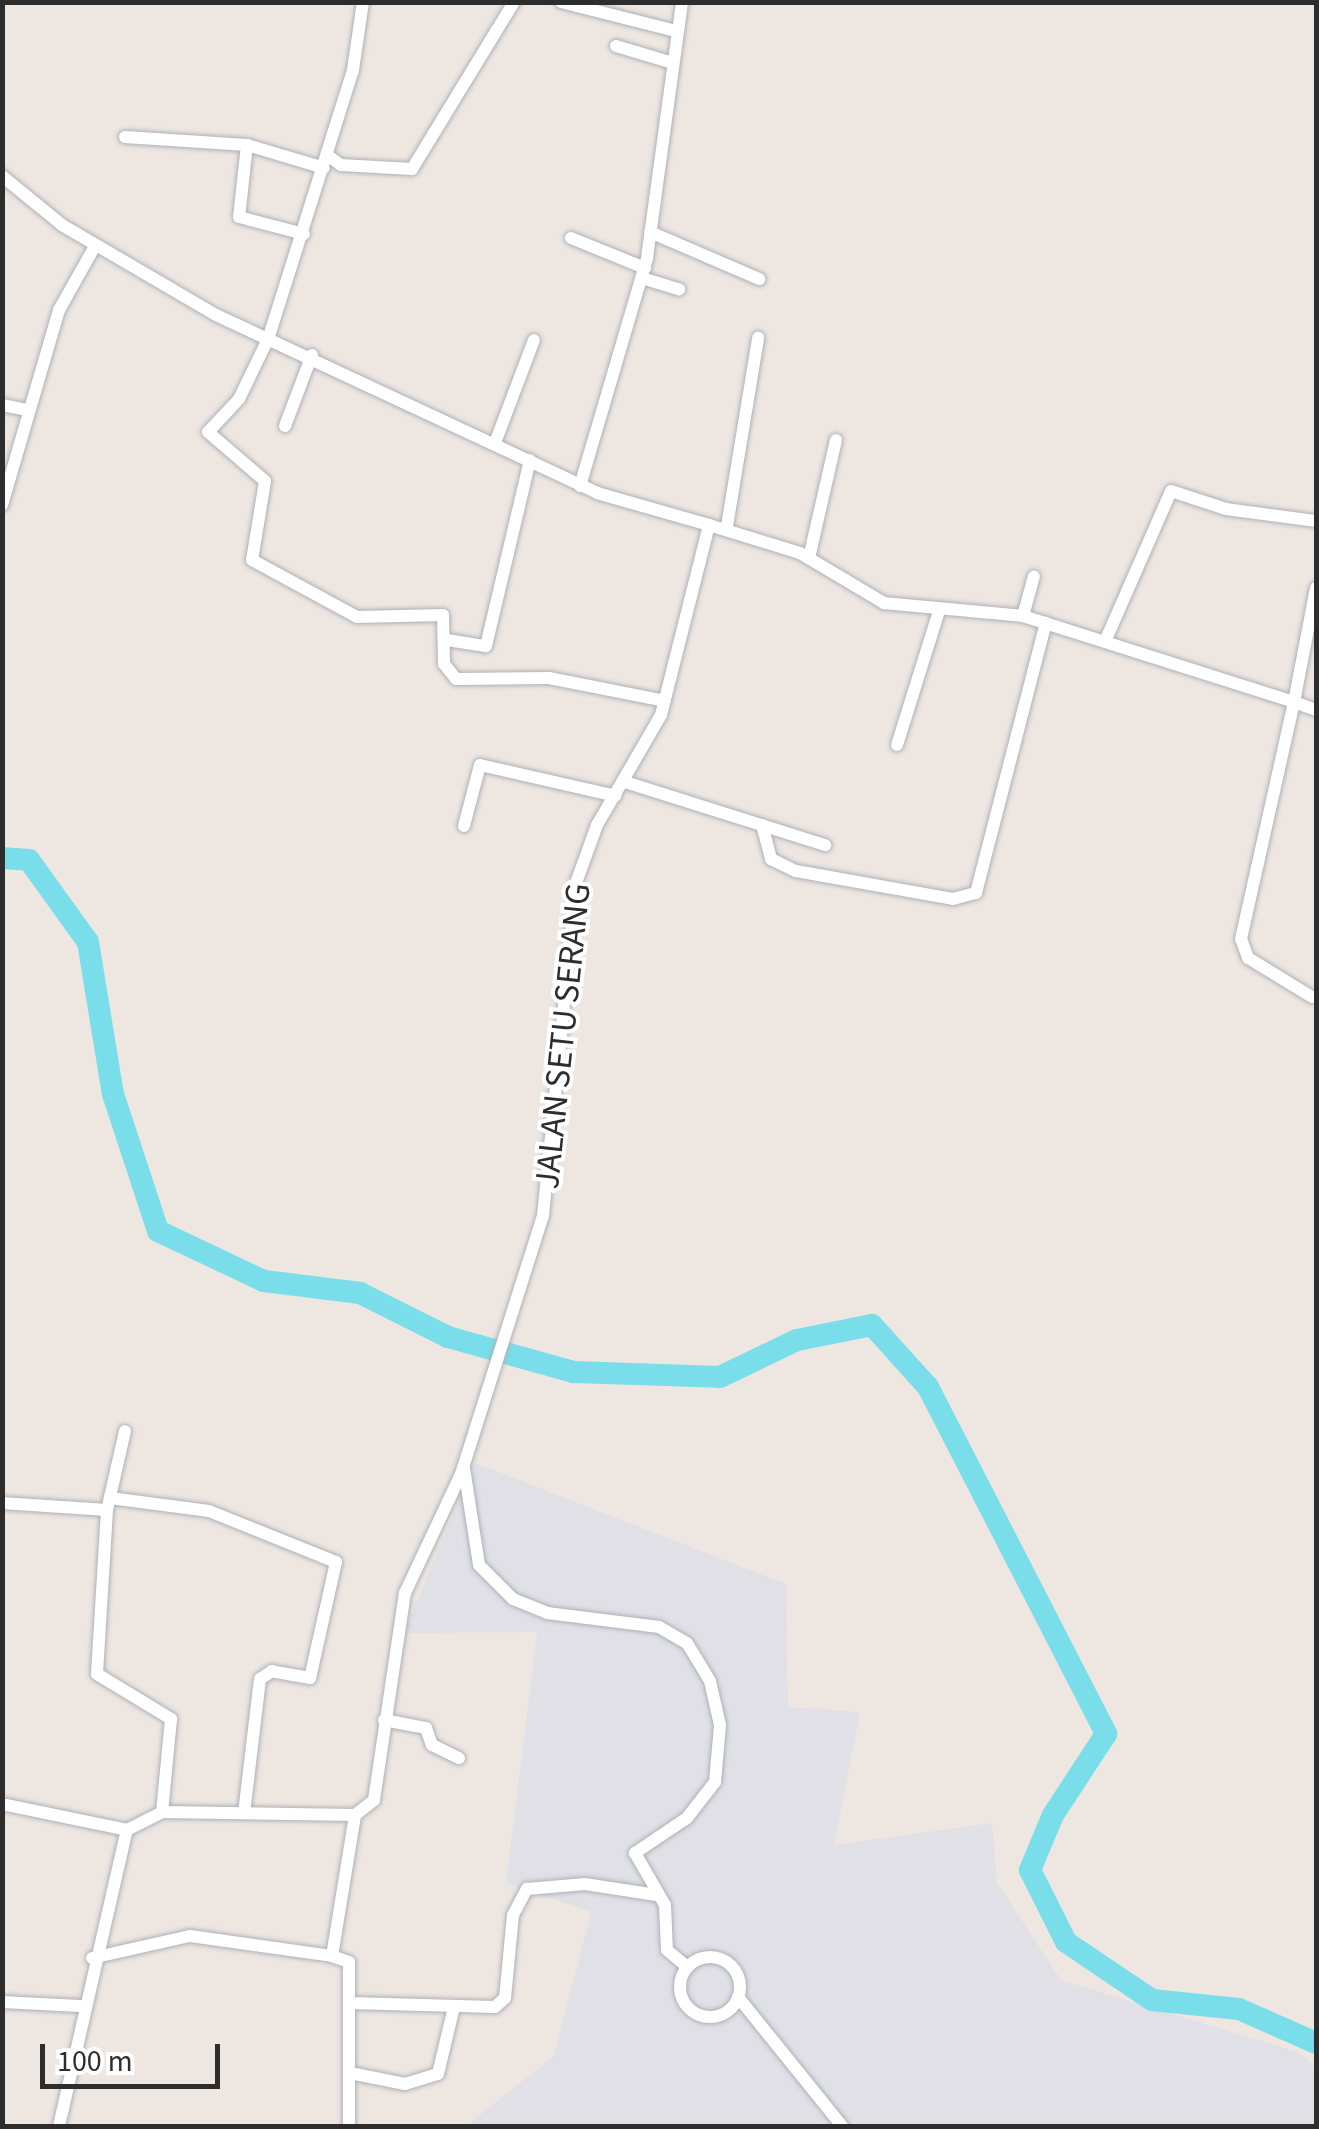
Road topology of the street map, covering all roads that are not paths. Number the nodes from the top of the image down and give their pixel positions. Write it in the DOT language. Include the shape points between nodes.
graph roads {
  1 [pos="363,2"];
  2 [pos="514,2"];
  3 [pos="561,2"];
  4 [pos="682,2"];
  5 [pos="676,31"];
  6 [pos="616,46"];
  7 [pos="670,62"];
  8 [pos="125,136"];
  9 [pos="246,146"];
  10 [pos="326,161"];
  11 [pos="2,176"];
  12 [pos="650,232"];
  13 [pos="304,234"];
  14 [pos="571,238"];
  15 [pos="95,246"];
  16 [pos="644,273"];
  17 [pos="759,279"];
  18 [pos="679,289"];
  19 [pos="269,337"];
  20 [pos="758,338"];
  21 [pos="534,340"];
  22 [pos="312,355"];
  23 [pos="2,405"];
  24 [pos="27,410"];
  25 [pos="284,426"];
  26 [pos="836,440"];
  27 [pos="495,443"];
  28 [pos="530,460"];
  29 [pos="580,486"];
  30 [pos="2,505"];
  31 [pos="1316,521"];
  32 [pos="709,525"];
  33 [pos="727,526"];
  34 [pos="809,558"];
  35 [pos="1034,576"];
  36 [pos="1316,588"];
  37 [pos="938,614"];
  38 [pos="1023,616"];
  39 [pos="1046,623"];
  40 [pos="1107,637"];
  41 [pos="448,640"];
  42 [pos="665,700"];
  43 [pos="1294,702"];
  44 [pos="1316,710"];
  45 [pos="897,745"];
  46 [pos="626,782"];
  47 [pos="616,796"];
  48 [pos="762,825"];
  49 [pos="464,826"];
  50 [pos="825,845"];
  51 [pos="1312,997"];
  52 [pos="125,1432"];
  53 [pos="464,1466"];
  54 [pos="2,1503"];
  55 [pos="109,1504"];
  56 [pos="384,1720"];
  57 [pos="460,1758"];
  58 [pos="2,1804"];
  59 [pos="162,1812"];
  60 [pos="244,1813"];
  61 [pos="354,1815"];
  62 [pos="126,1830"];
  63 [pos="656,1895"];
  64 [pos="332,1956"];
  65 [pos="92,1958"];
  66 [pos="687,1967"];
  67 [pos="738,1997"];
  68 [pos="2,2002"];
  69 [pos="350,2003"];
  70 [pos="80,2006"];
  71 [pos="454,2007"];
  72 [pos="354,2074"];
  73 [pos="60,2126"];
  74 [pos="349,2126"];
  75 [pos="842,2126"];
  1 -- 10 [label="street"];
  2 -- 10 [label="street" via="412,169"];
  3 -- 5 [label="street"];
  4 -- 5 [label="street"];
  5 -- 7 [label="street"];
  6 -- 7 [label="street"];
  7 -- 12 [label="street"];
  8 -- 9 [label="street"];
  9 -- 10 [label="street"];
  9 -- 13 [label="street" via="238,218"];
  10 -- 13 [label="street"];
  11 -- 15 [label="street"];
  12 -- 16 [label="street"];
  12 -- 17 [label="street"];
  13 -- 19 [label="street"];
  14 -- 16 [label="street"];
  15 -- 19 [label="street"];
  15 -- 24 [label="street" via="64,298"];
  16 -- 18 [label="street"];
  16 -- 29 [label="street"];
  19 -- 22 [label="street"];
  19 -- 41 [label="street" via="239,400 208,432 265,480 252,560 357,616 436,612"];
  20 -- 33 [label="street"];
  21 -- 27 [label="street"];
  22 -- 25 [label="street"];
  22 -- 27 [label="street"];
  23 -- 24 [label="street"];
  24 -- 30 [label="street"];
  26 -- 34 [label="street"];
  27 -- 28 [label="street"];
  28 -- 29 [label="street"];
  28 -- 41 [label="street" via="486,646"];
  29 -- 32 [label="street"];
  31 -- 40 [label="street" via="1226,509 1171,490"];
  32 -- 33 [label="street"];
  32 -- 42 [label="street, JALAN SETU SERANG"];
  33 -- 34 [label="street"];
  34 -- 37 [label="street" via="884,603"];
  35 -- 38 [label="street"];
  36 -- 43 [label="street"];
  37 -- 38 [label="street"];
  37 -- 45 [label="street"];
  38 -- 39 [label="street"];
  39 -- 40 [label="street"];
  39 -- 48 [label="street" via="976,893 953,899 796,872 771,859"];
  40 -- 43 [label="street"];
  41 -- 42 [label="street" via="444,664 456,679 549,678"];
  42 -- 46 [label="street, JALAN SETU SERANG"];
  43 -- 44 [label="street"];
  43 -- 51 [label="street" via="1241,939 1248,958"];
  46 -- 47 [label="street, JALAN SETU SERANG"];
  46 -- 48 [label="street"];
  47 -- 49 [label="street" via="480,765"];
  47 -- 53 [label="street, JALAN SETU SERANG" via="576,882 550,1170 523,1287"];
  48 -- 50 [label="street"];
  52 -- 55 [label="street"];
  53 -- 56 [label="street, JALAN SETU SERANG" via="405,1594"];
  53 -- 63 [label="street" via="479,1564 514,1599 547,1613 658,1627 687,1644 710,1681 720,1724 715,1782 686,1818 636,1853"];
  54 -- 55 [label="street"];
  55 -- 59 [label="street" via="97,1674 171,1719"];
  55 -- 60 [label="street" via="209,1510 336,1562 310,1678 272,1671 260,1679"];
  56 -- 57 [label="street" via="426,1728 432,1745"];
  56 -- 61 [label="street, JALAN SETU SERANG" via="377,1790"];
  58 -- 62 [label="street"];
  59 -- 60 [label="street"];
  59 -- 62 [label="street"];
  60 -- 61 [label="street"];
  61 -- 64 [label="street"];
  62 -- 65 [label="street"];
  63 -- 66 [label="street" via="667,1950"];
  63 -- 71 [label="street" via="585,1884 527,1889 513,1915 506,1998 496,2007"];
  64 -- 65 [label="street" via="190,1936"];
  64 -- 69 [label="street" via="348,1960"];
  65 -- 70 [label="street"];
  66 -- 67 [label="street" via="721,1958 735,1970"];
  66 -- 67 [label="street" via="680,1986 694,2012 724,2014"];
  67 -- 75 [label="street"];
  68 -- 70 [label="street"];
  69 -- 71 [label="street"];
  69 -- 72 [label="street"];
  70 -- 73 [label="street"];
  71 -- 72 [label="street" via="438,2074 406,2084"];
  72 -- 74 [label="street"];
}
